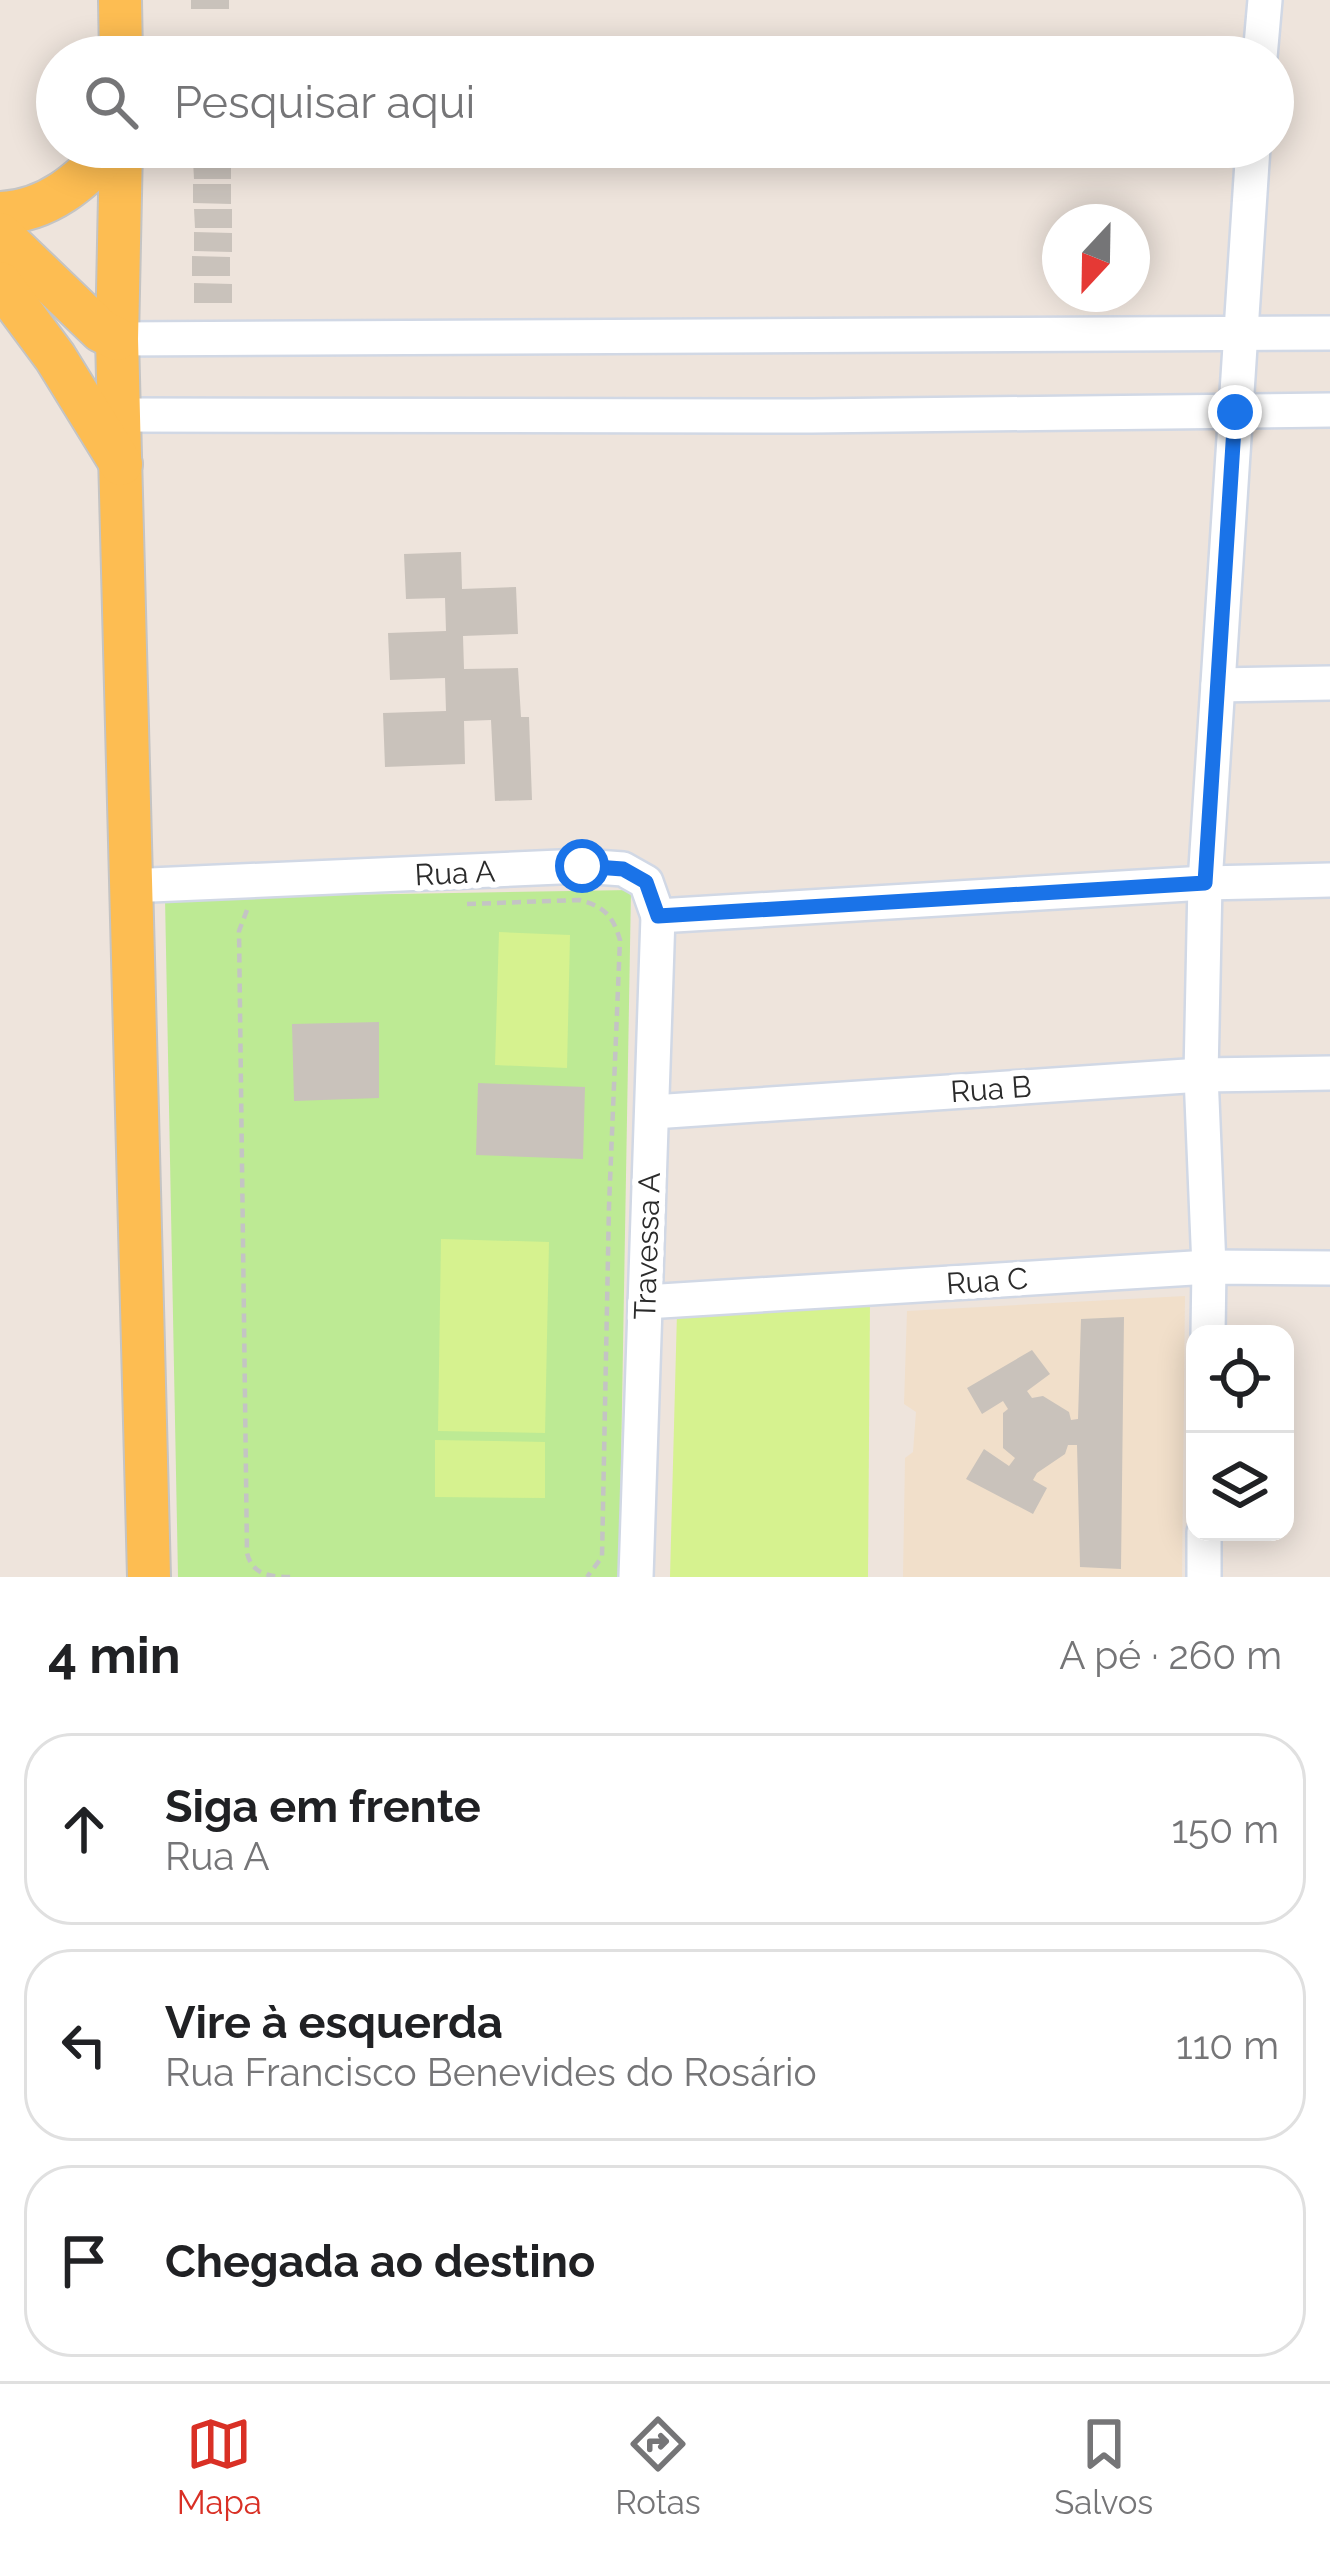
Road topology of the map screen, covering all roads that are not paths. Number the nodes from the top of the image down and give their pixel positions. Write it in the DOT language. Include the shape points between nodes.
graph roads {
  1 [pos="120,0"];
  2 [pos="1265,0"];
  3 [pos="121,36"];
  4 [pos="1262,36"];
  5 [pos="92,168"];
  6 [pos="117,168"];
  7 [pos="1251,168"];
  8 [pos="0,214"];
  9 [pos="0,234"];
  10 [pos="0,283"];
  11 [pos="1330,333"];
  12 [pos="1238,336"];
  13 [pos="117,339"];
  14 [pos="55,357"];
  15 [pos="1330,410"];
  16 [pos="1235,412"];
  17 [pos="121,415"];
  18 [pos="121,464"];
  19 [pos="1330,683"];
  20 [pos="1218,685"];
  21 [pos="1330,880"];
  22 [pos="1205,883"];
  23 [pos="128,886"];
  24 [pos="658,916"];
  25 [pos="1330,1072"];
  26 [pos="1201,1075"];
  27 [pos="653,1112"];
  28 [pos="1209,1267"];
  29 [pos="1330,1268"];
  30 [pos="645,1302"];
  31 [pos="1208,1325"];
  32 [pos="1204,1541"];
  33 [pos="148,1577"];
  34 [pos="636,1577"];
  35 [pos="1204,1577"];
  1 -- 3 [label="main road"];
  2 -- 4 [label="street"];
  5 -- 8 [label="main road" via="40,206"];
  6 -- 13 [label="main road"];
  7 -- 12 [label="street"];
  9 -- 13 [label="main road"];
  10 -- 14 [label="main road"];
  11 -- 12 [label="street"];
  12 -- 13 [label="street"];
  12 -- 16 [label="street"];
  13 -- 14 [label="main road"];
  13 -- 17 [label="main road"];
  14 -- 18 [label="main road"];
  15 -- 16 [label="street"];
  16 -- 17 [label="street"];
  16 -- 20 [label="street"];
  17 -- 18 [label="main road"];
  18 -- 23 [label="main road"];
  19 -- 20 [label="street"];
  20 -- 22 [label="street"];
  21 -- 22 [label="street"];
  22 -- 24 [label="street"];
  22 -- 26 [label="street"];
  23 -- 24 [label="street, Rua A" via="582,866 623,869 646,882"];
  23 -- 33 [label="main road"];
  24 -- 27 [label="street, Travessa A"];
  25 -- 26 [label="street, Rua B"];
  26 -- 27 [label="street, Rua B"];
  26 -- 28 [label="street"];
  27 -- 30 [label="street, Travessa A"];
  28 -- 29 [label="street, Rua C"];
  28 -- 30 [label="street, Rua C"];
  28 -- 31 [label="street"];
  30 -- 34 [label="street, Travessa A"];
  32 -- 35 [label="street"];
}
